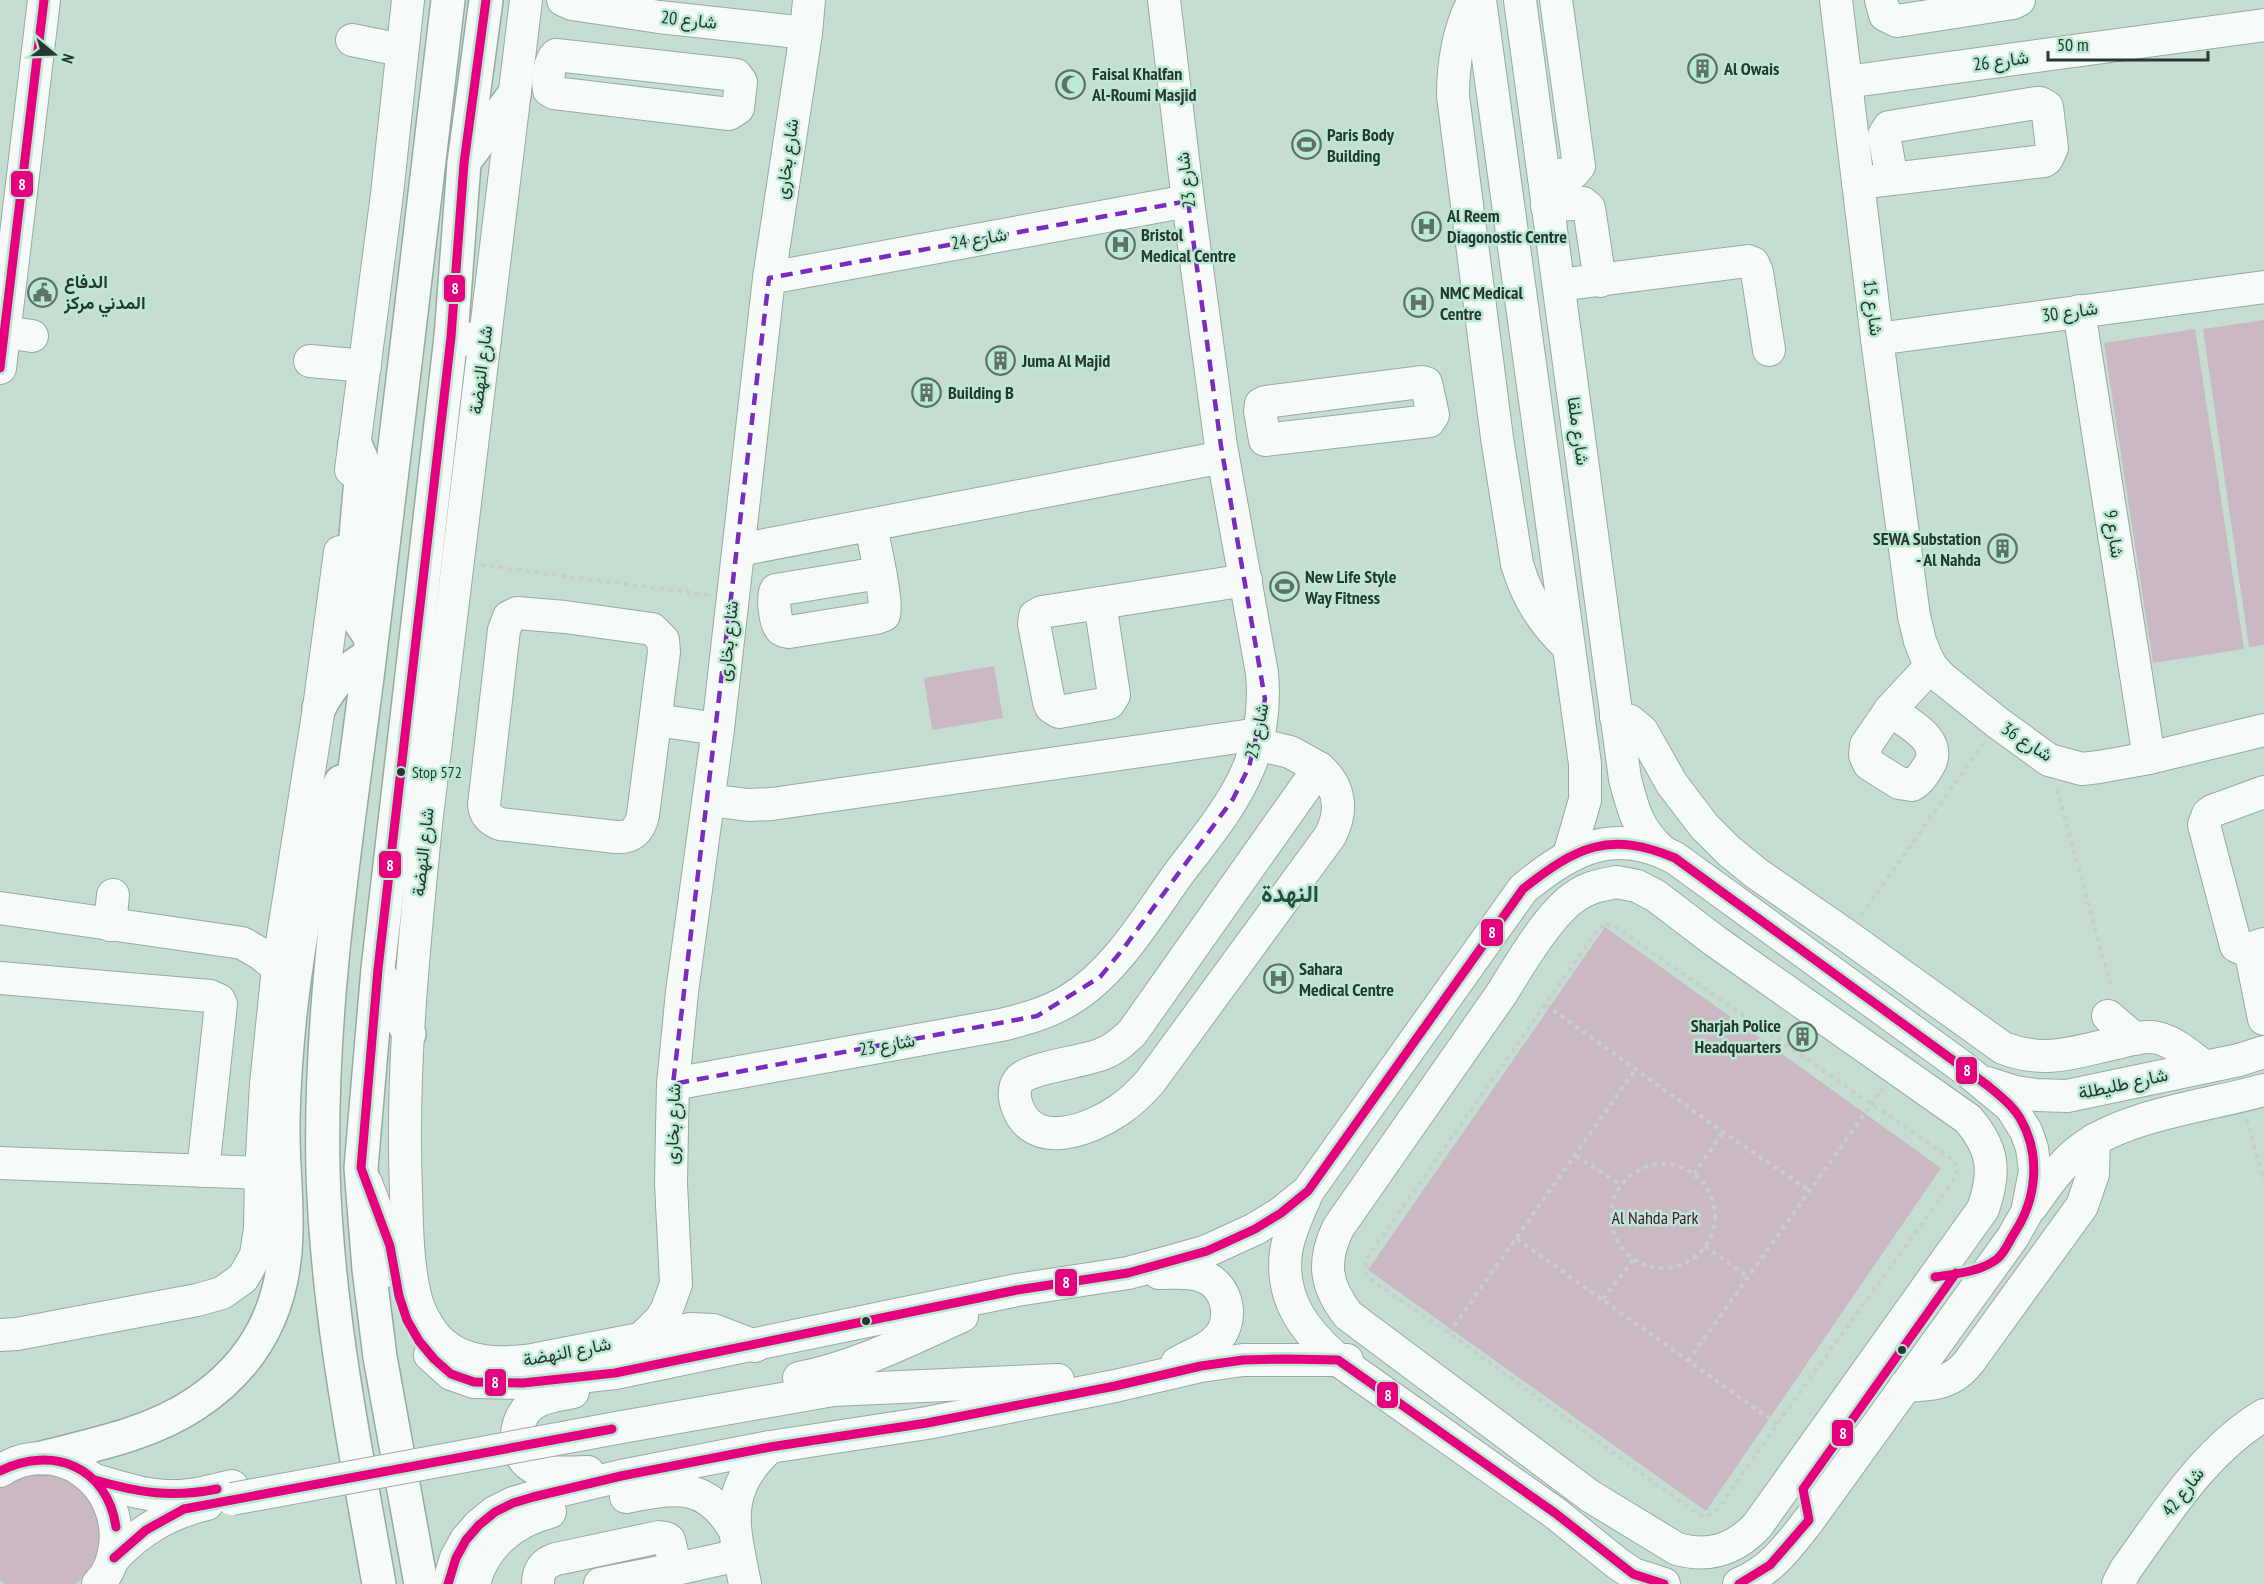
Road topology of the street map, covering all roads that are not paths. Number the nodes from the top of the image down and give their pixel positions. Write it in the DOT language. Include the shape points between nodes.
graph roads {
  1 [pos="44,0"];
  2 [pos="408,0"];
  3 [pos="448,0"];
  4 [pos="486,0"];
  5 [pos="809,0"];
  6 [pos="1164,0"];
  7 [pos="1474,0"];
  8 [pos="1480,0"];
  9 [pos="1520,0"];
  10 [pos="1556,0"];
  11 [pos="1836,0"];
  12 [pos="1881,0"];
  13 [pos="2019,0"];
  14 [pos="568,2"];
  15 [pos="525,13"];
  16 [pos="659,17"];
  17 [pos="2264,25"];
  18 [pos="806,33"];
  19 [pos="352,40"];
  20 [pos="401,50"];
  21 [pos="654,66"];
  22 [pos="1846,82"];
  23 [pos="514,95"];
  24 [pos="464,163"];
  25 [pos="1892,179"];
  26 [pos="1858,183"];
  27 [pos="1545,192"];
  28 [pos="1188,201"];
  29 [pos="770,278"];
  30 [pos="1600,280"];
  31 [pos="1559,285"];
  32 [pos="2264,287"];
  33 [pos="2079,311"];
  34 [pos="452,337"];
  35 [pos="1877,339"];
  36 [pos="484,341"];
  37 [pos="1768,350"];
  38 [pos="310,361"];
  39 [pos="365,366"];
  40 [pos="0,368"];
  41 [pos="1265,440"];
  42 [pos="355,444"];
  43 [pos="1222,452"];
  44 [pos="871,525"];
  45 [pos="739,549"];
  46 [pos="879,573"];
  47 [pos="1246,580"];
  48 [pos="1100,603"];
  49 [pos="1914,616"];
  50 [pos="370,647"];
  51 [pos="1569,648"];
  52 [pos="1931,666"];
  53 [pos="319,708"];
  54 [pos="1890,710"];
  55 [pos="1616,717"];
  56 [pos="656,720"];
  57 [pos="718,729"];
  58 [pos="2264,730"];
  59 [pos="1258,739"];
  60 [pos="2149,758"];
  61 [pos="355,764"];
  62 [pos="1319,768"];
  63 [pos="2264,792"];
  64 [pos="710,801"];
  65 [pos="1662,851"];
  66 [pos="1569,855"];
  67 [pos="1696,873"];
  68 [pos="0,908"];
  69 [pos="1506,913"];
  70 [pos="284,928"];
  71 [pos="1715,941"];
  72 [pos="242,943"];
  73 [pos="2257,946"];
  74 [pos="278,968"];
  75 [pos="378,969"];
  76 [pos="0,978"];
  77 [pos="1502,993"];
  78 [pos="2264,1019"];
  79 [pos="409,1034"];
  80 [pos="2251,1056"];
  81 [pos="2205,1067"];
  82 [pos="1901,1072"];
  83 [pos="1973,1075"];
  84 [pos="673,1084"];
  85 [pos="2253,1093"];
  86 [pos="2188,1109"];
  87 [pos="2094,1140"];
  88 [pos="1387,1156"];
  89 [pos="0,1163"];
  90 [pos="361,1168"];
  91 [pos="204,1172"];
  92 [pos="261,1173"];
  93 [pos="1308,1191"];
  94 [pos="2027,1212"];
  95 [pos="1997,1259"];
  96 [pos="1128,1273"];
  97 [pos="1946,1275"];
  98 [pos="676,1284"];
  99 [pos="1017,1290"];
  100 [pos="713,1330"];
  101 [pos="0,1335"];
  102 [pos="643,1337"];
  103 [pos="754,1346"];
  104 [pos="1408,1358"];
  105 [pos="1338,1360"];
  106 [pos="615,1373"];
  107 [pos="1159,1375"];
  108 [pos="1115,1386"];
  109 [pos="1905,1386"];
  110 [pos="2264,1415"];
  111 [pos="621,1420"];
  112 [pos="0,1442"];
  113 [pos="770,1447"];
  114 [pos="36,1459"];
  115 [pos="0,1471"];
  116 [pos="621,1476"];
  117 [pos="1801,1477"];
  118 [pos="95,1480"];
  119 [pos="232,1492"];
  120 [pos="1590,1496"];
  121 [pos="1809,1520"];
  122 [pos="740,1556"];
  123 [pos="1617,1563"];
  124 [pos="676,1569"];
  125 [pos="106,1571"];
  126 [pos="1750,1581"];
  127 [pos="379,1584"];
  128 [pos="421,1584"];
  129 [pos="448,1584"];
  130 [pos="474,1584"];
  131 [pos="538,1584"];
  132 [pos="600,1584"];
  133 [pos="1663,1584"];
  134 [pos="2118,1584"];
  1 -- 40 [label="street" via="18,334"];
  2 -- 20 [label="street"];
  3 -- 50 [label="main road"];
  4 -- 24 [label="main road, شارع النهضة"];
  5 -- 18 [label="street, شارع بخارى"];
  6 -- 28 [label="street, شارع 23"];
  7 -- 51 [label="street" via="1461,30 1452,96 1497,438 1523,583 1542,618"];
  8 -- 51 [label="street"];
  9 -- 27 [label="street, شارع ملقا"];
  10 -- 27 [label="street" via="1579,165 1574,173"];
  11 -- 22 [label="street, شارع 15"];
  12 -- 13 [label="street" via="1885,15 1897,21"];
  14 -- 15 [label="street, شارع 20" via="542,14"];
  14 -- 16 [label="street, شارع 20"];
  15 -- 23 [label="street, شارع النهضة"];
  16 -- 18 [label="street, شارع 20"];
  16 -- 21 [label="street"];
  17 -- 22 [label="street, شارع 26"];
  18 -- 29 [label="street, شارع بخارى"];
  19 -- 20 [label="street"];
  20 -- 39 [label="street"];
  21 -- 21 [label="street" via="736,75 741,82 738,108 729,114 554,93 549,87 551,61 556,55"];
  22 -- 26 [label="street, شارع 15"];
  23 -- 24 [label="main road"];
  23 -- 36 [label="street, شارع النهضة"];
  24 -- 34 [label="main road, شارع النهضة"];
  25 -- 25 [label="street" via="2047,159 2052,148 2047,107 2036,103 1889,127 1884,135"];
  25 -- 26 [label="street"];
  26 -- 35 [label="street, شارع 15"];
  27 -- 30 [label="street" via="1589,208"];
  27 -- 31 [label="street, شارع ملقا"];
  28 -- 29 [label="street, شارع 24"];
  28 -- 43 [label="street, شارع 23"];
  29 -- 45 [label="street, شارع بخارى"];
  30 -- 31 [label="street"];
  30 -- 37 [label="street" via="1753,263"];
  31 -- 55 [label="street, شارع ملقا"];
  32 -- 33 [label="street, شارع 30"];
  33 -- 35 [label="street, شارع 30"];
  33 -- 60 [label="street, شارع 9"];
  34 -- 36 [label="main road"];
  34 -- 75 [label="main road, شارع النهضة"];
  35 -- 49 [label="street, شارع 15"];
  36 -- 79 [label="street, شارع النهضة" via="426,824"];
  38 -- 39 [label="street"];
  39 -- 42 [label="street"];
  41 -- 41 [label="street" via="1430,420 1433,415 1427,386 1420,382 1265,402 1260,411"];
  41 -- 43 [label="street"];
  42 -- 50 [label="main road" via="361,458 361,478 351,593 355,614"];
  42 -- 53 [label="street"];
  43 -- 44 [label="street"];
  43 -- 47 [label="street, شارع 23"];
  44 -- 45 [label="street"];
  44 -- 46 [label="street"];
  45 -- 57 [label="street, شارع بخارى"];
  47 -- 48 [label="street"];
  47 -- 59 [label="street, شارع 23" via="1265,699"];
  49 -- 52 [label="street, شارع 36"];
  50 -- 53 [label="main road" via="334,683"];
  50 -- 61 [label="main road"];
  51 -- 66 [label="street" via="1586,782 1581,817"];
  52 -- 54 [label="street"];
  52 -- 60 [label="street, شارع 36" via="2049,760 2082,769"];
  53 -- 70 [label="street"];
  55 -- 65 [label="street, شارع ملقا" via="1630,799 1646,837"];
  55 -- 81 [label="street" via="1630,721 1642,731 1672,784 1729,851 2003,1048 2037,1058 2055,1056 2089,1048 2115,1025 2168,1041"];
  56 -- 56 [label="street" via="641,821 629,836 500,824 485,813 504,630 509,617 517,613 606,622 657,632 665,646"];
  56 -- 57 [label="street"];
  57 -- 64 [label="street, شارع بخارى"];
  58 -- 60 [label="street, شارع 36"];
  59 -- 62 [label="street"];
  59 -- 64 [label="street" via="771,804"];
  59 -- 84 [label="street, شارع 23" via="1249,767 1218,821 1100,977 1070,1000 1037,1016 1001,1025"];
  61 -- 114 [label="main road" via="336,792 324,827 295,970 283,1121 284,1262 270,1318 261,1337 234,1372 196,1404 142,1429"];
  61 -- 127 [label="main road" via="323,1065 323,1171 328,1268 341,1367"];
  62 -- 62 [label="street" via="1132,1033 1104,1054 1022,1077 1014,1095 1027,1125 1049,1134 1084,1126 1117,1112 1150,1082 1337,823 1338,794"];
  63 -- 73 [label="street" via="2212,810 2204,825 2234,942 2240,949"];
  64 -- 84 [label="street, شارع بخارى" via="681,992"];
  65 -- 66 [label="street" via="1615,842"];
  65 -- 67 [label="street"];
  66 -- 69 [label="street" via="1523,890"];
  67 -- 71 [label="street"];
  67 -- 83 [label="street"];
  68 -- 72 [label="street" via="112,910"];
  69 -- 77 [label="street"];
  69 -- 93 [label="street"];
  70 -- 72 [label="street"];
  70 -- 74 [label="street"];
  71 -- 77 [label="street" via="1637,886 1616,882 1594,886 1559,911"];
  71 -- 82 [label="street"];
  72 -- 74 [label="street"];
  73 -- 78 [label="street"];
  74 -- 92 [label="street"];
  75 -- 79 [label="main road"];
  75 -- 90 [label="main road, شارع النهضة"];
  76 -- 91 [label="street" via="210,996 219,1000"];
  77 -- 88 [label="street"];
  79 -- 102 [label="street, شارع النهضة" via="404,1144 409,1260 415,1297 441,1342 463,1356 508,1363 530,1347"];
  80 -- 81 [label="street, شارع طليطلة"];
  80 -- 86 [label="street" via="2187,1088 2181,1098"];
  81 -- 83 [label="street, شارع طليطلة" via="2067,1096 2026,1094"];
  82 -- 83 [label="street"];
  82 -- 97 [label="street" via="1968,1119 1989,1150 1990,1191"];
  83 -- 94 [label="street" via="2011,1107 2026,1131 2035,1171"];
  84 -- 98 [label="street, شارع بخارى" via="671,1184"];
  85 -- 86 [label="street"];
  86 -- 87 [label="street" via="2142,1120"];
  87 -- 94 [label="street" via="2062,1167"];
  87 -- 109 [label="street" via="2093,1174 2082,1206 1969,1362 1956,1376 1938,1384"];
  88 -- 93 [label="street"];
  88 -- 104 [label="street" via="1338,1228 1327,1264 1337,1300 1348,1315"];
  89 -- 91 [label="street"];
  90 -- 106 [label="street" via="390,1246 407,1320 419,1341 451,1374 474,1382 499,1384"];
  90 -- 128 [label="main road, شارع النهضة" via="380,1357"];
  91 -- 92 [label="street"];
  92 -- 101 [label="street" via="256,1255 243,1278 222,1293"];
  93 -- 96 [label="street" via="1281,1213 1231,1241"];
  93 -- 105 [label="street" via="1286,1252 1286,1284 1296,1313 1314,1339"];
  94 -- 95 [label="street"];
  95 -- 97 [label="street"];
  95 -- 109 [label="street"];
  96 -- 99 [label="street"];
  96 -- 107 [label="street" via="1202,1276 1220,1289 1225,1299 1226,1322 1215,1341"];
  97 -- 117 [label="street"];
  98 -- 100 [label="street, شارع بخارى" via="691,1310"];
  98 -- 102 [label="street, شارع بخارى" via="661,1319"];
  99 -- 103 [label="street"];
  99 -- 111 [label="street" via="878,1354 826,1372"];
  100 -- 102 [label="street, شارع النهضة" via="691,1329"];
  100 -- 103 [label="street, شارع النهضة"];
  103 -- 106 [label="street"];
  104 -- 105 [label="street"];
  104 -- 120 [label="street"];
  105 -- 107 [label="street" via="1243,1360"];
  105 -- 123 [label="street" via="1555,1513"];
  106 -- 116 [label="street" via="597,1384 531,1405 522,1415 517,1440 519,1452 535,1469"];
  107 -- 108 [label="street"];
  108 -- 111 [label="street" via="1082,1378 833,1390"];
  108 -- 113 [label="street" via="927,1423"];
  109 -- 121 [label="street"];
  110 -- 134 [label="street, شارع 42" via="2236,1434 2202,1467"];
  111 -- 119 [label="street, bridge"];
  112 -- 114 [label="street"];
  113 -- 116 [label="street"];
  113 -- 122 [label="street" via="752,1466 736,1502"];
  114 -- 115 [label="street"];
  114 -- 118 [label="street" via="71,1464"];
  116 -- 129 [label="street" via="533,1497 495,1512 466,1540"];
  117 -- 120 [label="street" via="1747,1537 1721,1551 1706,1553 1677,1549"];
  117 -- 121 [label="street"];
  118 -- 119 [label="street" via="160,1496"];
  118 -- 125 [label="street" via="111,1503 117,1531"];
  119 -- 125 [label="street" via="152,1525 127,1544"];
  120 -- 123 [label="street"];
  121 -- 126 [label="street" via="1782,1555"];
  122 -- 124 [label="street"];
  122 -- 130 [label="street" via="726,1515 714,1503 700,1494 668,1490 554,1511 520,1523 493,1546"];
  123 -- 133 [label="street" via="1633,1574"];
  124 -- 131 [label="street" via="669,1540 659,1537 552,1560 539,1572"];
  124 -- 132 [label="street"];
}
